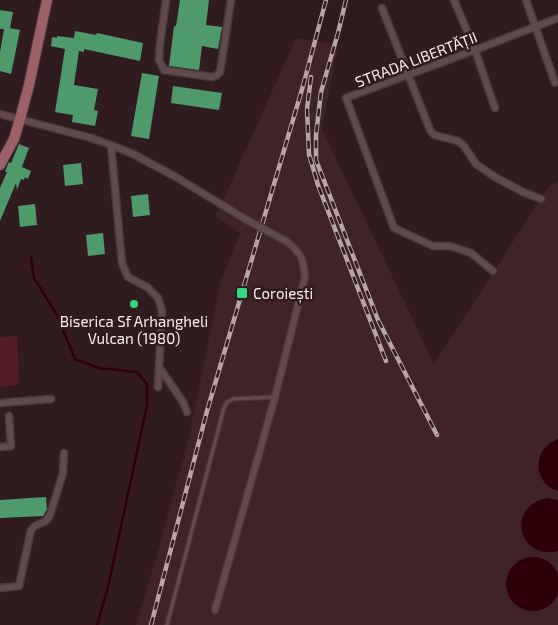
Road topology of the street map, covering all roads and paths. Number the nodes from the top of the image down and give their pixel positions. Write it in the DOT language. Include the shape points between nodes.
graph roads {
  1 [pos="46,0"];
  2 [pos="166,0"];
  3 [pos="231,0"];
  4 [pos="454,0"];
  5 [pos="526,0"];
  6 [pos="382,8"];
  7 [pos="558,18"];
  8 [pos="536,27"];
  9 [pos="475,50"];
  10 [pos="558,67"];
  11 [pos="550,70"];
  12 [pos="408,74"];
  13 [pos="555,82"];
  14 [pos="495,108"];
  15 [pos="0,114"];
  16 [pos="20,119"];
  17 [pos="111,145"];
  18 [pos="0,165"];
  19 [pos="541,199"];
  20 [pos="493,271"];
  21 [pos="159,367"];
  22 [pos="158,387"];
  23 [pos="275,398"];
  24 [pos="51,399"];
  25 [pos="0,403"];
  26 [pos="187,412"];
  27 [pos="9,416"];
  28 [pos="0,446"];
  29 [pos="64,453"];
  30 [pos="0,588"];
  31 [pos="215,610"];
  32 [pos="167,625"];
  1 -- 16 [label="main road"];
  2 -- 3 [label="street" via="159,60 164,70 212,78 220,72"];
  4 -- 9 [label="street"];
  5 -- 8 [label="street"];
  6 -- 12 [label="street"];
  7 -- 8 [label="street, STRADA LIBERTĂȚII"];
  8 -- 9 [label="street, STRADA LIBERTĂȚII"];
  8 -- 11 [label="street"];
  9 -- 12 [label="street, STRADA LIBERTĂȚII"];
  9 -- 14 [label="street"];
  10 -- 11 [label="street"];
  11 -- 13 [label="street"];
  12 -- 19 [label="street" via="434,134 458,141 476,164 494,177"];
  12 -- 20 [label="street, STRADA LIBERTĂȚII" via="346,98 394,228 433,246 450,246 471,253"];
  15 -- 16 [label="street"];
  16 -- 17 [label="street"];
  16 -- 18 [label="main road"];
  17 -- 21 [label="street" via="122,263 128,277 148,287 158,298 162,311"];
  17 -- 23 [label="street, bridge" via="176,177 298,251 305,277"];
  21 -- 22 [label="street"];
  21 -- 26 [label="street" via="184,402"];
  23 -- 31 [label="street"];
  23 -- 32 [label="lane" via="233,399 224,408"];
  24 -- 25 [label="street"];
  27 -- 28 [label="street" via="11,446"];
  29 -- 30 [label="street" via="64,473 50,515 31,530 19,586"];
}
